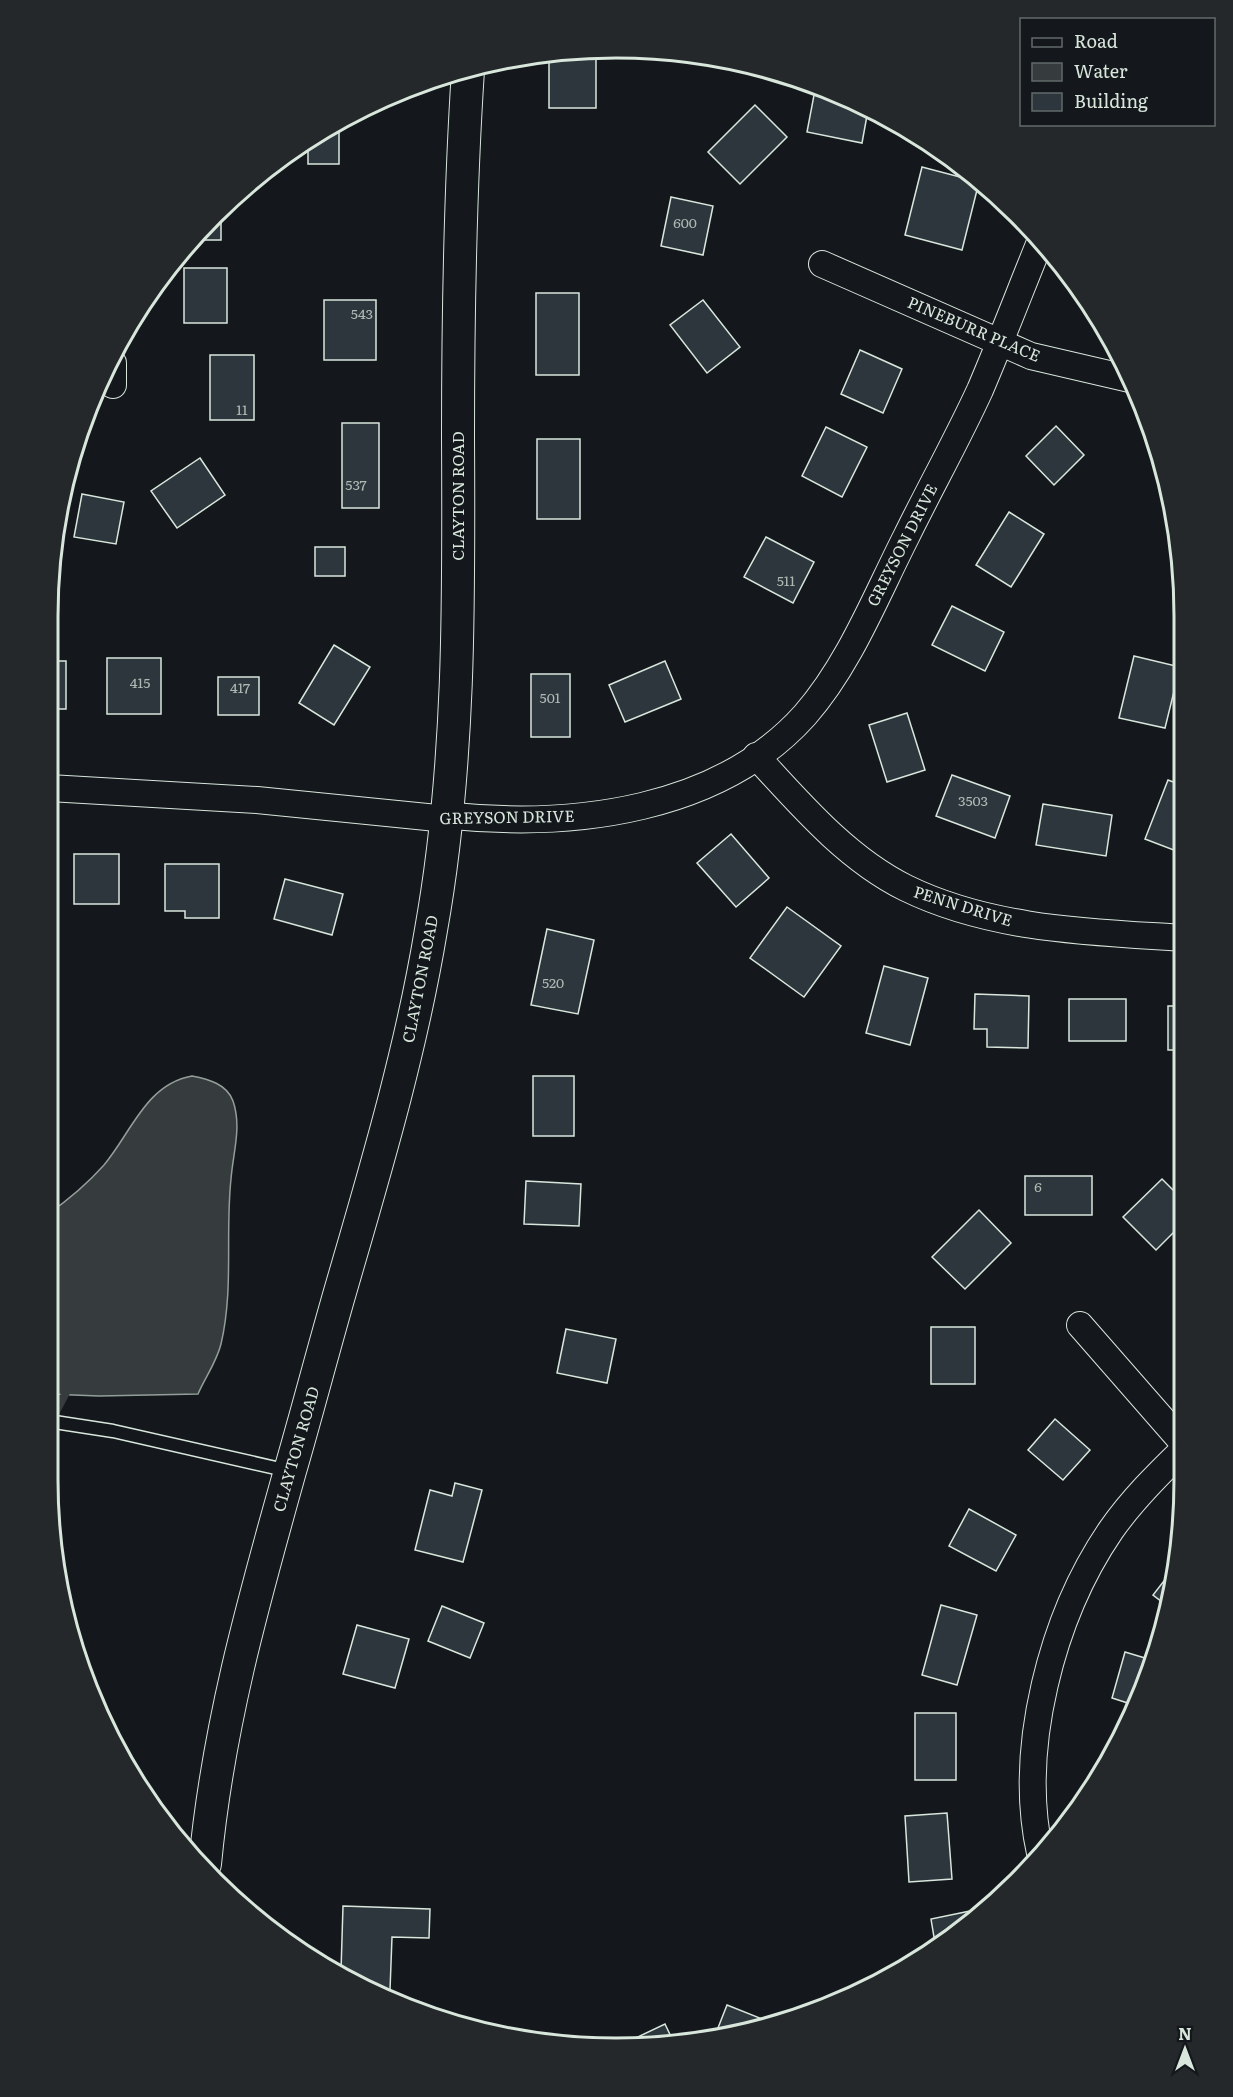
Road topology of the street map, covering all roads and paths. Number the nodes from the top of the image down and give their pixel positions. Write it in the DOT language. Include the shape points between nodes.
graph roads {
  1 [pos="467,79"];
  2 [pos="1037,250"];
  3 [pos="822,264"];
  4 [pos="999,342"];
  5 [pos="1120,377"];
  6 [pos="756,756"];
  7 [pos="58,789"];
  8 [pos="447,819"];
  9 [pos="1174,937"];
  10 [pos="1080,1325"];
  11 [pos="58,1423"];
  12 [pos="1174,1435"];
  13 [pos="1174,1457"];
  14 [pos="290,1471"];
  15 [pos="1039,1844"];
  16 [pos="206,1857"];
  1 -- 8 [label="street, CLAYTON ROAD" via="461,168 455,682"];
  2 -- 4 [label="street, GREYSON DRIVE"];
  3 -- 4 [label="street, PINEBURR PLACE"];
  4 -- 5 [label="street, PINEBURR PLACE" via="1031,356"];
  4 -- 6 [label="street, GREYSON DRIVE" via="979,391 852,644 805,716"];
  6 -- 8 [label="street, GREYSON DRIVE" via="733,771 664,801 624,812 521,820 453,816"];
  6 -- 9 [label="street, PENN DRIVE" via="854,854 906,888 1021,924"];
  7 -- 8 [label="street, GREYSON DRIVE" via="257,800"];
  8 -- 14 [label="street, CLAYTON ROAD" via="431,932 390,1117"];
  10 -- 12 [label="street"];
  11 -- 14 [label="lane"];
  13 -- 15 [label="street" via="1111,1530 1061,1627 1044,1684 1036,1736 1034,1788"];
  14 -- 16 [label="street, CLAYTON ROAD" via="233,1679"];
}
